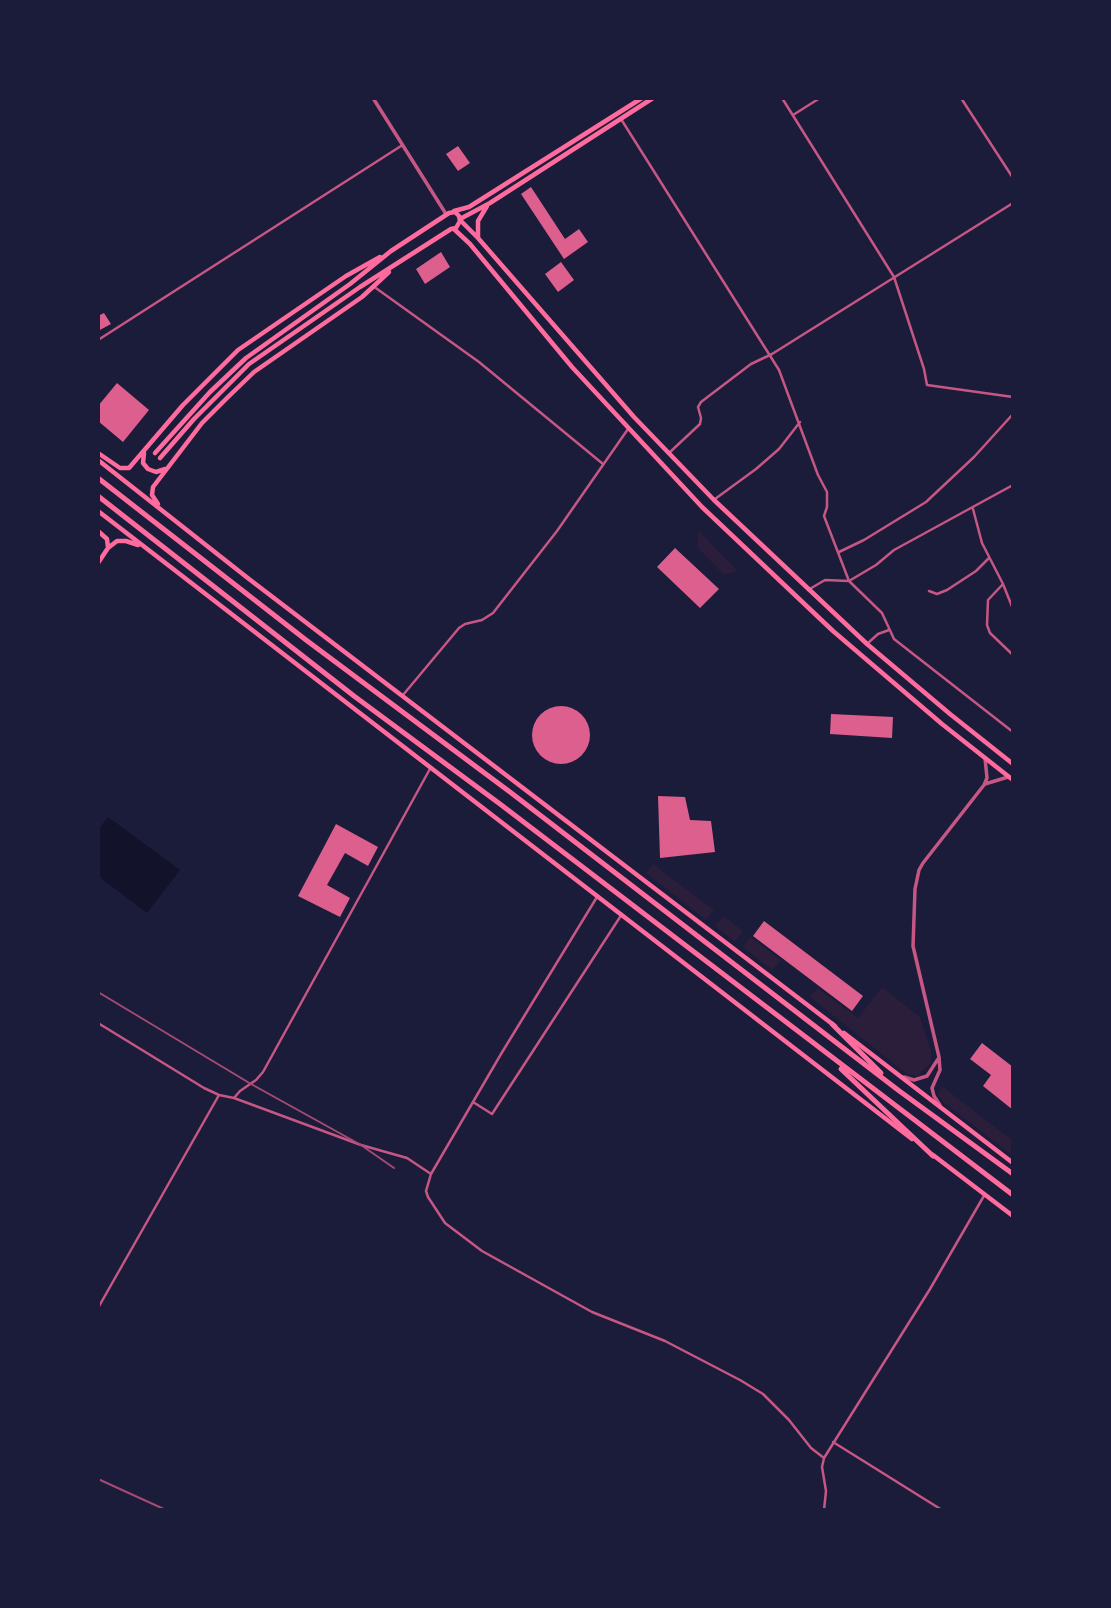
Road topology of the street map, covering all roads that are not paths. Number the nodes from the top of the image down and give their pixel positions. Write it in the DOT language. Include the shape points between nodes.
graph roads {
  1 [pos="373,98"];
  2 [pos="642,98"];
  3 [pos="653,98"];
  4 [pos="782,98"];
  5 [pos="820,98"];
  6 [pos="961,98"];
  7 [pos="793,116"];
  8 [pos="621,119"];
  9 [pos="403,145"];
  10 [pos="1013,178"];
  11 [pos="1013,202"];
  12 [pos="490,203"];
  13 [pos="448,214"];
  14 [pos="460,220"];
  15 [pos="452,229"];
  16 [pos="478,238"];
  17 [pos="391,251"];
  18 [pos="399,263"];
  19 [pos="894,277"];
  20 [pos="373,286"];
  21 [pos="98,340"];
  22 [pos="772,354"];
  23 [pos="581,359"];
  24 [pos="572,367"];
  25 [pos="1013,397"];
  26 [pos="1013,414"];
  27 [pos="800,422"];
  28 [pos="628,429"];
  29 [pos="146,449"];
  30 [pos="98,453"];
  31 [pos="155,453"];
  32 [pos="669,453"];
  33 [pos="160,458"];
  34 [pos="98,460"];
  35 [pos="603,464"];
  36 [pos="167,467"];
  37 [pos="98,478"];
  38 [pos="1013,485"];
  39 [pos="98,496"];
  40 [pos="714,500"];
  41 [pos="973,509"];
  42 [pos="98,511"];
  43 [pos="166,513"];
  44 [pos="98,531"];
  45 [pos="108,548"];
  46 [pos="145,548"];
  47 [pos="839,552"];
  48 [pos="989,558"];
  49 [pos="98,563"];
  50 [pos="849,581"];
  51 [pos="1003,584"];
  52 [pos="808,590"];
  53 [pos="929,591"];
  54 [pos="1013,609"];
  55 [pos="889,630"];
  56 [pos="867,644"];
  57 [pos="1013,655"];
  58 [pos="403,695"];
  59 [pos="950,714"];
  60 [pos="942,724"];
  61 [pos="1013,733"];
  62 [pos="985,757"];
  63 [pos="1013,764"];
  64 [pos="431,767"];
  65 [pos="1011,778"];
  66 [pos="984,785"];
  67 [pos="598,896"];
  68 [pos="622,914"];
  69 [pos="98,1023"];
  70 [pos="832,1024"];
  71 [pos="821,1050"];
  72 [pos="939,1057"];
  73 [pos="897,1074"];
  74 [pos="898,1090"];
  75 [pos="219,1095"];
  76 [pos="234,1098"];
  77 [pos="473,1102"];
  78 [pos="946,1112"];
  79 [pos="933,1156"];
  80 [pos="1013,1163"];
  81 [pos="431,1174"];
  82 [pos="1013,1174"];
  83 [pos="985,1194"];
  84 [pos="1013,1195"];
  85 [pos="1013,1216"];
  86 [pos="98,1308"];
  87 [pos="834,1442"];
  88 [pos="824,1458"];
  89 [pos="824,1510"];
  90 [pos="942,1510"];
  1 -- 9 [label="street"];
  2 -- 13 [label="main road" via="472,205"];
  3 -- 8 [label="main road"];
  4 -- 7 [label="street"];
  5 -- 7 [label="street"];
  6 -- 10 [label="street"];
  7 -- 19 [label="street"];
  8 -- 12 [label="main road"];
  8 -- 22 [label="street"];
  9 -- 13 [label="street"];
  9 -- 21 [label="street"];
  11 -- 19 [label="street"];
  12 -- 14 [label="main road"];
  12 -- 16 [label="main road" via="479,217"];
  13 -- 14 [label="main road" via="457,214"];
  13 -- 15 [label="main road" via="444,224"];
  13 -- 17 [label="main road"];
  14 -- 15 [label="main road"];
  14 -- 16 [label="main road"];
  15 -- 18 [label="main road"];
  15 -- 24 [label="main road" via="470,244"];
  16 -- 23 [label="main road"];
  17 -- 29 [label="main road" via="346,276 223,362"];
  17 -- 31 [label="main road" via="246,358"];
  18 -- 20 [label="main road"];
  18 -- 33 [label="main road" via="249,364"];
  19 -- 22 [label="street"];
  19 -- 25 [label="street" via="927,385"];
  20 -- 35 [label="street" via="478,362"];
  20 -- 36 [label="main road" via="254,372"];
  22 -- 27 [label="street"];
  22 -- 32 [label="street" via="701,402 700,424"];
  23 -- 24 [label="main road"];
  23 -- 32 [label="main road"];
  24 -- 28 [label="main road"];
  26 -- 47 [label="street" via="926,502"];
  27 -- 40 [label="street" via="757,469"];
  27 -- 47 [label="street" via="827,492 824,516"];
  28 -- 35 [label="street"];
  28 -- 60 [label="main road" via="764,568"];
  29 -- 30 [label="main road" via="123,469"];
  29 -- 36 [label="main road" via="143,458 148,469 156,472"];
  32 -- 40 [label="main road"];
  34 -- 43 [label="main road"];
  35 -- 58 [label="street" via="493,613 459,628"];
  36 -- 43 [label="main road" via="151,492"];
  37 -- 74 [label="highway"];
  38 -- 41 [label="street"];
  39 -- 71 [label="highway"];
  40 -- 52 [label="main road"];
  41 -- 48 [label="street"];
  41 -- 50 [label="street" via="904,545"];
  42 -- 46 [label="main road"];
  43 -- 58 [label="main road"];
  44 -- 45 [label="main road" via="107,539"];
  45 -- 46 [label="main road" via="122,540"];
  45 -- 49 [label="main road"];
  46 -- 64 [label="main road"];
  47 -- 50 [label="street"];
  48 -- 51 [label="street"];
  48 -- 53 [label="street" via="947,590"];
  50 -- 52 [label="street" via="825,579"];
  50 -- 55 [label="street" via="882,612"];
  51 -- 54 [label="street"];
  51 -- 57 [label="street" via="988,600 987,625"];
  52 -- 56 [label="main road"];
  55 -- 56 [label="street"];
  55 -- 61 [label="street" via="894,639"];
  56 -- 59 [label="main road"];
  58 -- 70 [label="main road"];
  59 -- 60 [label="main road"];
  59 -- 63 [label="main road"];
  60 -- 62 [label="main road"];
  62 -- 65 [label="main road"];
  62 -- 66 [label="street"];
  64 -- 67 [label="main road"];
  64 -- 76 [label="street" via="263,1072"];
  65 -- 66 [label="street"];
  66 -- 72 [label="street" via="928,856 917,879 913,946"];
  67 -- 68 [label="main road"];
  67 -- 77 [label="street"];
  68 -- 77 [label="street" via="492,1114"];
  68 -- 79 [label="main road"];
  69 -- 75 [label="street"];
  70 -- 73 [label="main road"];
  70 -- 74 [label="highway"];
  71 -- 79 [label="highway"];
  71 -- 84 [label="highway"];
  72 -- 73 [label="street" via="922,1078"];
  72 -- 78 [label="street" via="940,1070 932,1092"];
  73 -- 78 [label="main road"];
  74 -- 82 [label="highway"];
  75 -- 76 [label="street"];
  75 -- 86 [label="street"];
  76 -- 81 [label="street" via="407,1158"];
  77 -- 81 [label="street"];
  78 -- 80 [label="main road"];
  79 -- 83 [label="main road"];
  81 -- 88 [label="street" via="428,1197 445,1223 467,1242 593,1312 665,1341 740,1380 773,1402"];
  83 -- 85 [label="main road"];
  83 -- 87 [label="street"];
  87 -- 88 [label="street"];
  87 -- 90 [label="street"];
  88 -- 89 [label="street"];
}
